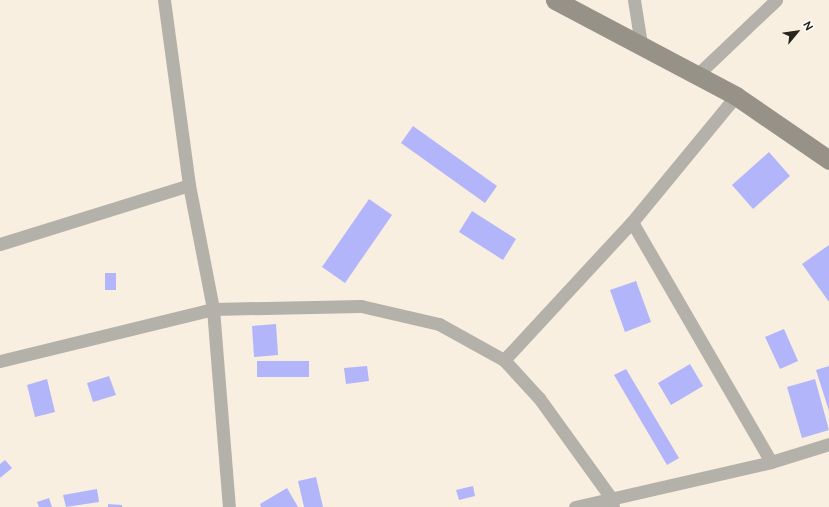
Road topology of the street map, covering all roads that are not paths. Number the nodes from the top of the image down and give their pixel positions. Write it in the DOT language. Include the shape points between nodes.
graph roads {
  1 [pos="164,0"];
  2 [pos="555,0"];
  3 [pos="634,0"];
  4 [pos="776,0"];
  5 [pos="641,44"];
  6 [pos="698,75"];
  7 [pos="736,96"];
  8 [pos="829,160"];
  9 [pos="189,185"];
  10 [pos="632,222"];
  11 [pos="0,244"];
  12 [pos="213,309"];
  13 [pos="504,360"];
  14 [pos="0,361"];
  15 [pos="829,444"];
  16 [pos="771,462"];
  17 [pos="612,503"];
  18 [pos="229,507"];
  19 [pos="575,507"];
  1 -- 9 [label="street"];
  2 -- 5 [label="main road"];
  3 -- 5 [label="street"];
  4 -- 6 [label="street"];
  5 -- 6 [label="main road"];
  6 -- 7 [label="main road"];
  7 -- 8 [label="main road"];
  7 -- 10 [label="street"];
  9 -- 11 [label="street"];
  9 -- 12 [label="street"];
  10 -- 13 [label="street"];
  10 -- 16 [label="street"];
  12 -- 13 [label="street" via="361,306 439,324"];
  12 -- 14 [label="street"];
  12 -- 18 [label="street"];
  13 -- 17 [label="street" via="539,398"];
  15 -- 16 [label="street"];
  16 -- 17 [label="street"];
  17 -- 19 [label="street"];
}
